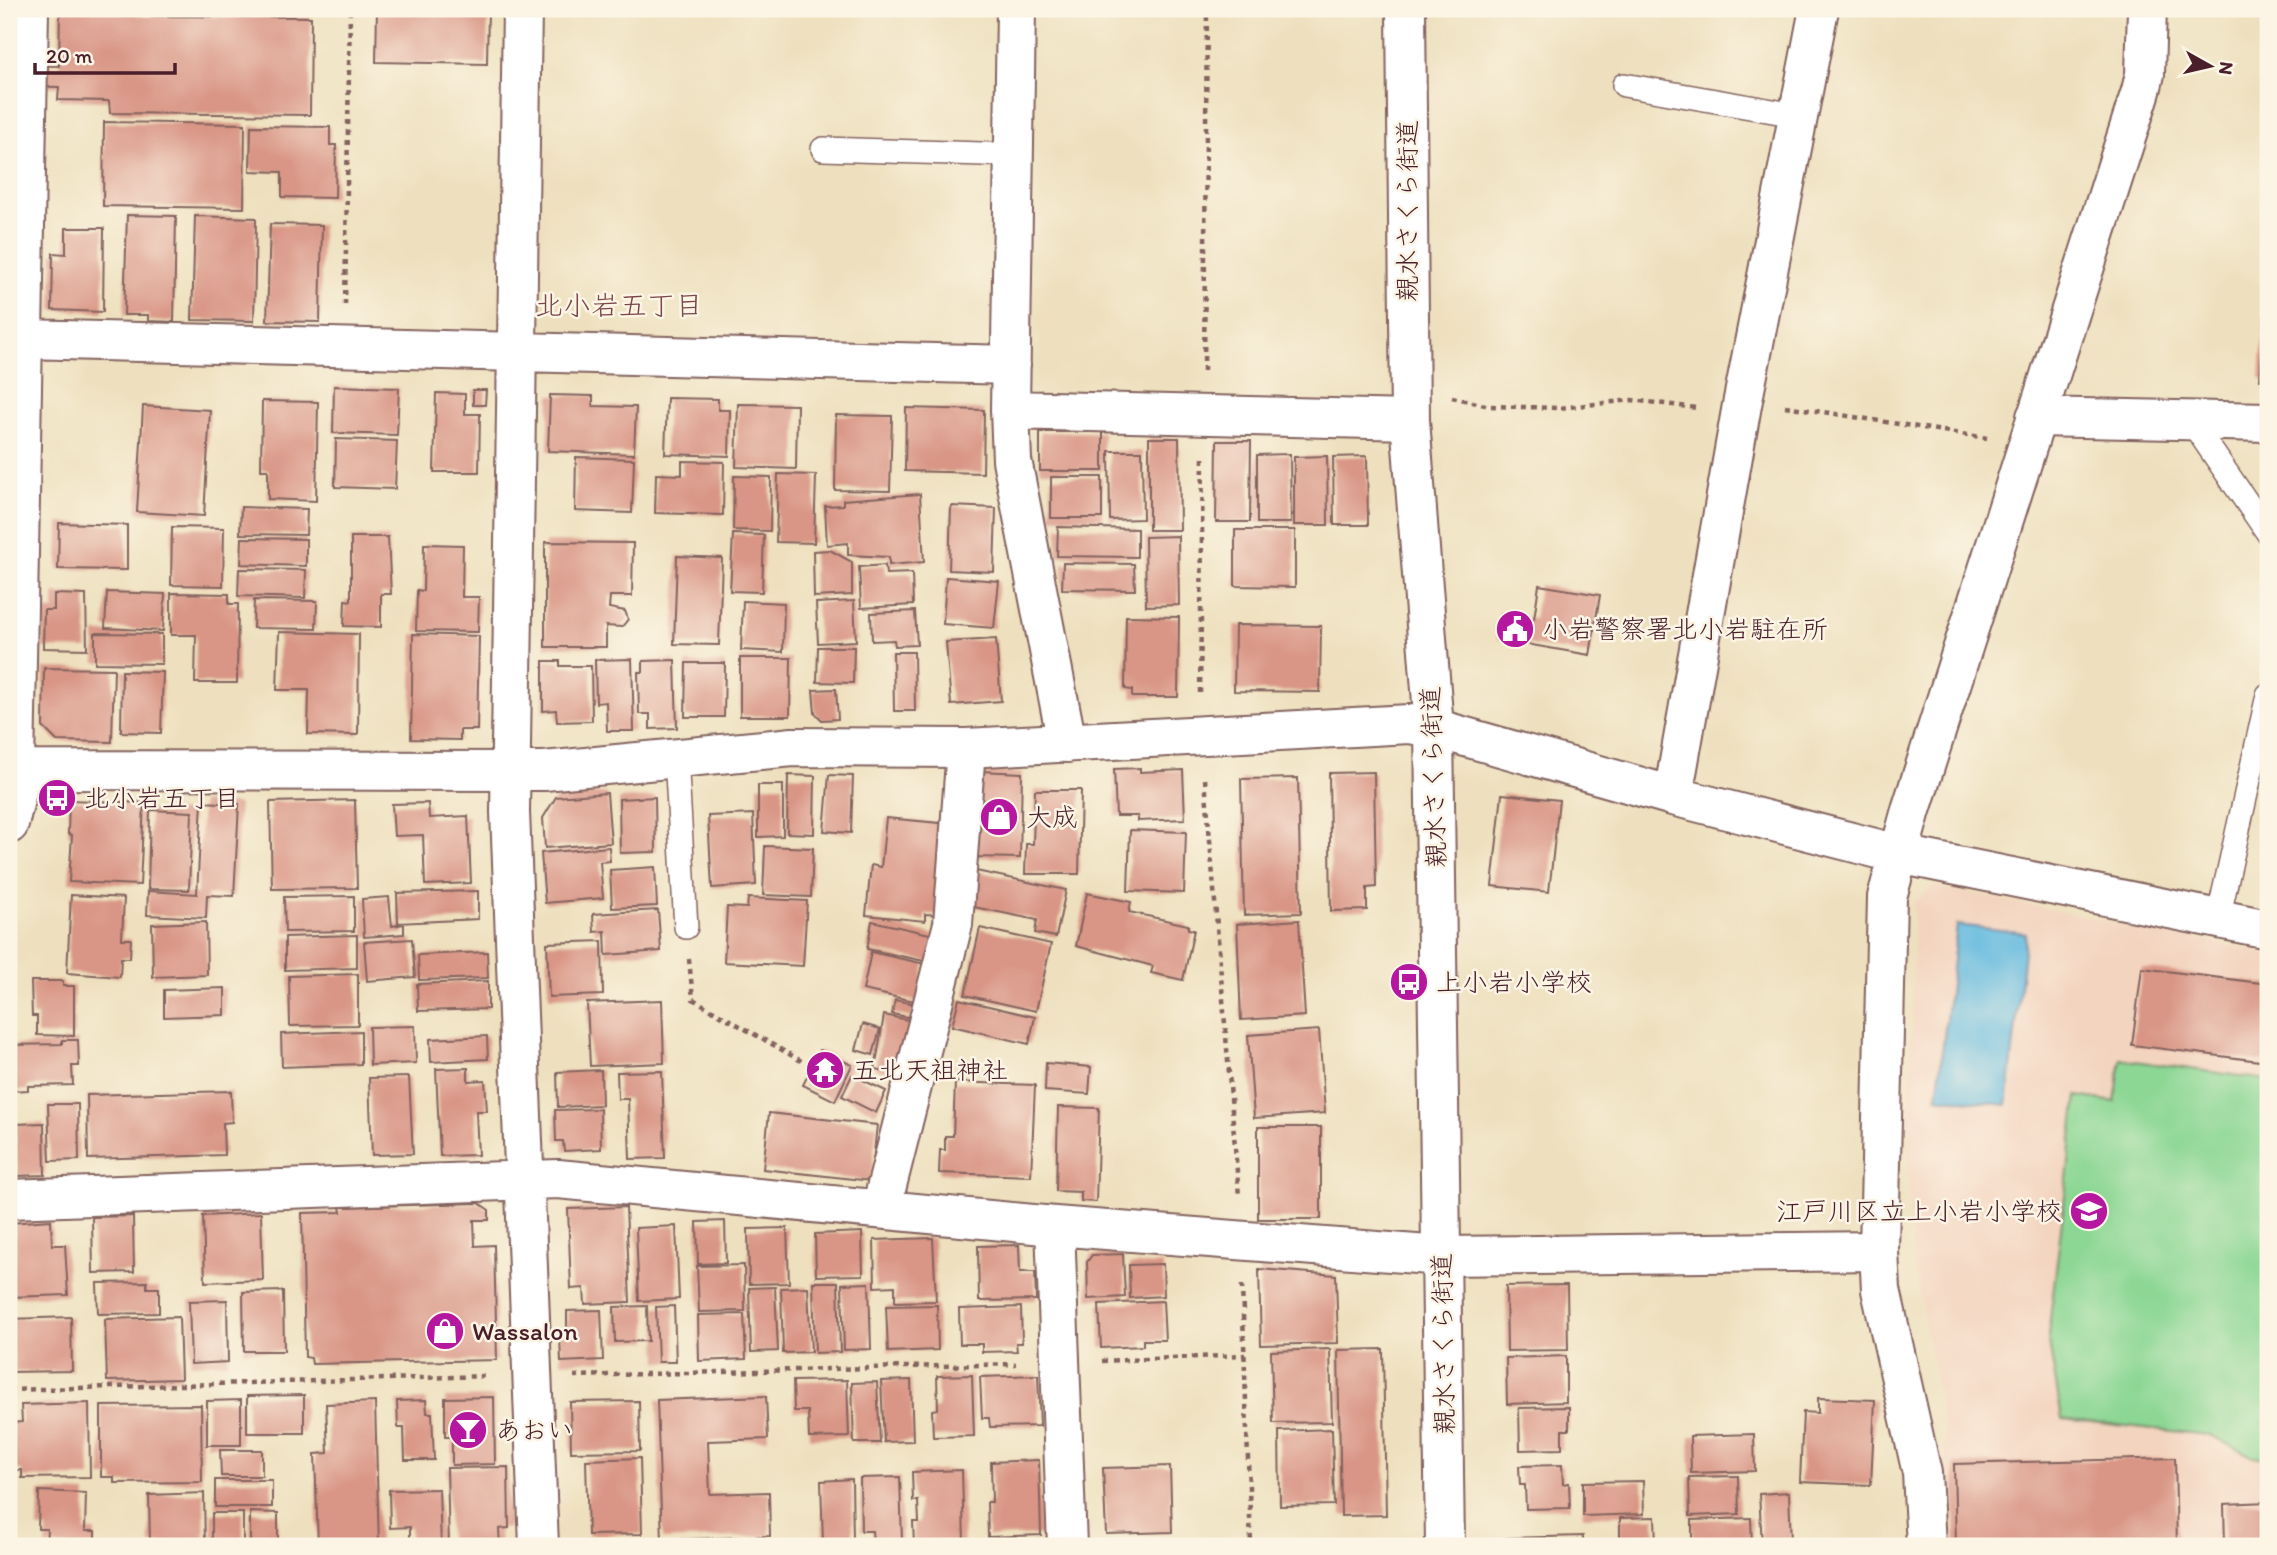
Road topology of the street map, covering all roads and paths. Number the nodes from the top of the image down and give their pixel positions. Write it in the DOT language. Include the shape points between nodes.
graph roads {
  1 [pos="29,9"];
  2 [pos="350,9"];
  3 [pos="522,9"];
  4 [pos="1016,9"];
  5 [pos="1208,9"];
  6 [pos="1406,9"];
  7 [pos="1819,9"];
  8 [pos="2147,9"];
  9 [pos="1624,85"];
  10 [pos="1796,115"];
  11 [pos="823,149"];
  12 [pos="1015,155"];
  13 [pos="19,331"];
  14 [pos="344,347"];
  15 [pos="517,352"];
  16 [pos="1011,365"];
  17 [pos="1010,410"];
  18 [pos="1203,415"];
  19 [pos="2035,417"];
  20 [pos="1410,419"];
  21 [pos="2191,421"];
  22 [pos="2268,422"];
  23 [pos="2268,533"];
  24 [pos="2253,556"];
  25 [pos="2268,579"];
  26 [pos="2268,695"];
  27 [pos="1434,728"];
  28 [pos="1201,737"];
  29 [pos="1067,743"];
  30 [pos="967,748"];
  31 [pos="676,756"];
  32 [pos="15,768"];
  33 [pos="512,771"];
  34 [pos="1673,796"];
  35 [pos="9,824"];
  36 [pos="1898,854"];
  37 [pos="2218,919"];
  38 [pos="686,927"];
  39 [pos="2268,929"];
  40 [pos="803,1062"];
  41 [pos="525,1180"];
  42 [pos="9,1199"];
  43 [pos="881,1209"];
  44 [pos="1055,1226"];
  45 [pos="1240,1239"];
  46 [pos="1879,1251"];
  47 [pos="1442,1256"];
  48 [pos="1245,1355"];
  49 [pos="1060,1362"];
  50 [pos="531,1377"];
  51 [pos="9,1390"];
  52 [pos="539,1546"];
  53 [pos="1067,1546"];
  54 [pos="1251,1546"];
  55 [pos="1445,1546"];
  56 [pos="1926,1546"];
  1 -- 13 [label="street"];
  2 -- 14 [label="path"];
  3 -- 15 [label="street"];
  4 -- 12 [label="street"];
  5 -- 18 [label="path"];
  6 -- 20 [label="street, 親水さくら街道"];
  7 -- 10 [label="street"];
  8 -- 19 [label="street" via="2141,90"];
  9 -- 10 [label="lane"];
  10 -- 34 [label="street"];
  11 -- 12 [label="lane"];
  12 -- 16 [label="street"];
  13 -- 14 [label="street"];
  13 -- 32 [label="street"];
  14 -- 15 [label="street"];
  15 -- 16 [label="street"];
  15 -- 33 [label="street"];
  16 -- 17 [label="street"];
  17 -- 18 [label="street"];
  17 -- 29 [label="street" via="1012,460"];
  18 -- 20 [label="street"];
  18 -- 28 [label="path"];
  19 -- 21 [label="street"];
  19 -- 36 [label="street"];
  20 -- 27 [label="street, 親水さくら街道"];
  21 -- 22 [label="street"];
  21 -- 23 [label="lane"];
  24 -- 25 [label="path"];
  26 -- 37 [label="lane"];
  27 -- 28 [label="street" via="1390,724"];
  27 -- 34 [label="street"];
  27 -- 47 [label="street, 親水さくら街道"];
  28 -- 29 [label="street"];
  28 -- 45 [label="path"];
  29 -- 30 [label="street"];
  30 -- 31 [label="street" via="793,747"];
  30 -- 43 [label="street" via="953,924"];
  31 -- 33 [label="street"];
  31 -- 38 [label="lane"];
  32 -- 33 [label="street"];
  32 -- 35 [label="street"];
  33 -- 41 [label="street"];
  34 -- 36 [label="street"];
  36 -- 37 [label="street"];
  36 -- 46 [label="street" via="1887,897"];
  37 -- 39 [label="street"];
  38 -- 40 [label="path" via="693,999"];
  41 -- 42 [label="street"];
  41 -- 43 [label="street" via="558,1179"];
  41 -- 50 [label="street"];
  43 -- 44 [label="street"];
  44 -- 45 [label="street"];
  44 -- 49 [label="street"];
  45 -- 47 [label="street"];
  45 -- 48 [label="path"];
  46 -- 47 [label="street"];
  46 -- 56 [label="street" via="1881,1290 1922,1473"];
  47 -- 55 [label="street, 親水さくら街道"];
  48 -- 49 [label="path"];
  48 -- 54 [label="path"];
  49 -- 50 [label="path"];
  49 -- 53 [label="street"];
  50 -- 51 [label="path"];
  50 -- 52 [label="street"];
}
